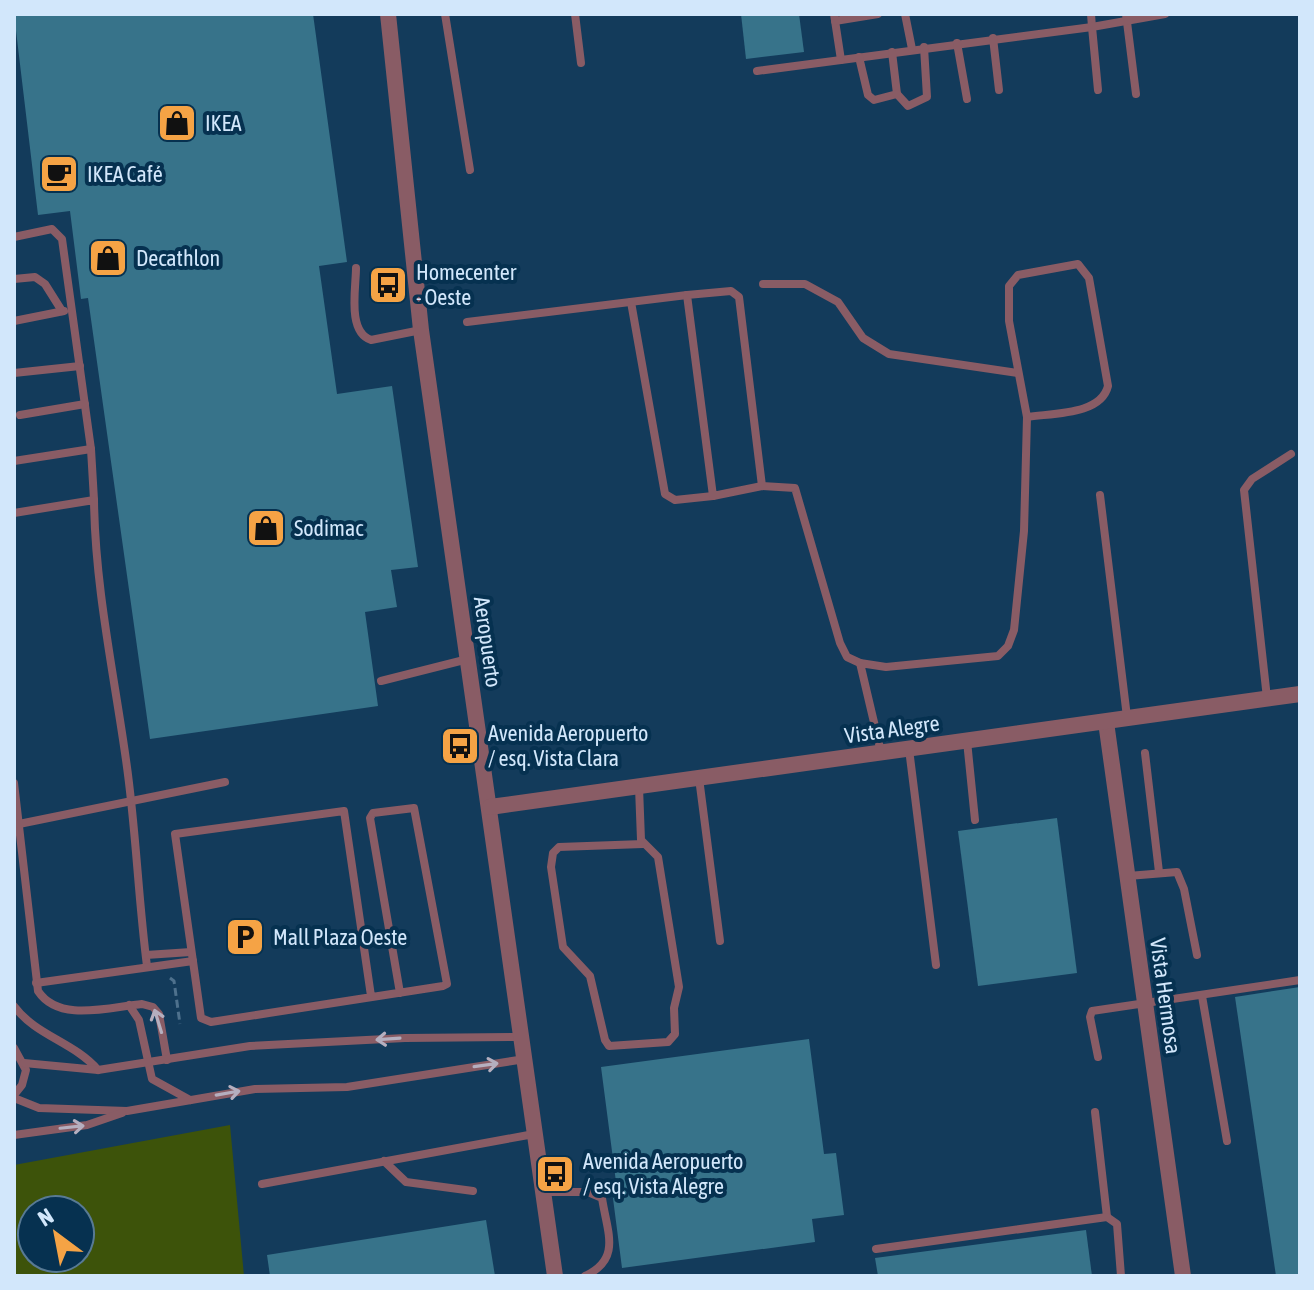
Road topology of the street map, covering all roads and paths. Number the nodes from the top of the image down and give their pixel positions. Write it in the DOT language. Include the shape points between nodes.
graph roads {
  1 [pos="388,14"];
  2 [pos="445,14"];
  3 [pos="575,14"];
  4 [pos="878,14"];
  5 [pos="905,14"];
  6 [pos="1091,14"];
  7 [pos="1165,14"];
  8 [pos="1126,17"];
  9 [pos="835,18"];
  10 [pos="1092,27"];
  11 [pos="993,38"];
  12 [pos="957,43"];
  13 [pos="924,47"];
  14 [pos="912,49"];
  15 [pos="892,52"];
  16 [pos="859,57"];
  17 [pos="841,60"];
  18 [pos="581,63"];
  19 [pos="757,71"];
  20 [pos="999,90"];
  21 [pos="1098,90"];
  22 [pos="897,94"];
  23 [pos="1136,94"];
  24 [pos="967,99"];
  25 [pos="470,170"];
  26 [pos="14,237"];
  27 [pos="356,268"];
  28 [pos="14,279"];
  29 [pos="763,284"];
  30 [pos="687,295"];
  31 [pos="631,302"];
  32 [pos="72,309"];
  33 [pos="62,311"];
  34 [pos="14,321"];
  35 [pos="467,322"];
  36 [pos="421,330"];
  37 [pos="80,366"];
  38 [pos="14,373"];
  39 [pos="1018,373"];
  40 [pos="85,404"];
  41 [pos="20,415"];
  42 [pos="1027,417"];
  43 [pos="91,449"];
  44 [pos="1291,454"];
  45 [pos="14,461"];
  46 [pos="762,486"];
  47 [pos="1100,495"];
  48 [pos="713,496"];
  49 [pos="94,500"];
  50 [pos="14,513"];
  51 [pos="469,659"];
  52 [pos="860,663"];
  53 [pos="381,681"];
  54 [pos="1300,694"];
  55 [pos="1267,699"];
  56 [pos="1127,717"];
  57 [pos="1106,722"];
  58 [pos="967,741"];
  59 [pos="909,749"];
  60 [pos="881,753"];
  61 [pos="1145,753"];
  62 [pos="699,778"];
  63 [pos="225,782"];
  64 [pos="14,783"];
  65 [pos="639,787"];
  66 [pos="132,799"];
  67 [pos="490,807"];
  68 [pos="975,820"];
  69 [pos="19,824"];
  70 [pos="643,844"];
  71 [pos="1159,872"];
  72 [pos="1127,876"];
  73 [pos="720,941"];
  74 [pos="146,955"];
  75 [pos="1197,955"];
  76 [pos="192,957"];
  77 [pos="157,965"];
  78 [pos="936,965"];
  79 [pos="147,966"];
  80 [pos="1300,980"];
  81 [pos="36,983"];
  82 [pos="400,993"];
  83 [pos="371,996"];
  84 [pos="1202,996"];
  85 [pos="1145,1002"];
  86 [pos="129,1005"];
  87 [pos="14,1006"];
  88 [pos="180,1024"];
  89 [pos="522,1037"];
  90 [pos="14,1048"];
  91 [pos="1098,1057"];
  92 [pos="525,1059"];
  93 [pos="167,1060"];
  94 [pos="24,1063"];
  95 [pos="146,1063"];
  96 [pos="98,1070"];
  97 [pos="14,1096"];
  98 [pos="191,1100"];
  99 [pos="127,1111"];
  100 [pos="1095,1112"];
  101 [pos="535,1133"];
  102 [pos="14,1135"];
  103 [pos="1227,1141"];
  104 [pos="384,1161"];
  105 [pos="262,1184"];
  106 [pos="473,1191"];
  107 [pos="543,1192"];
  108 [pos="1107,1217"];
  109 [pos="876,1249"];
  110 [pos="555,1276"];
  111 [pos="585,1276"];
  112 [pos="1121,1276"];
  113 [pos="1183,1276"];
  1 -- 36 [label="street, Aeropuerto"];
  2 -- 25 [label="lane"];
  3 -- 18 [label="lane"];
  4 -- 9 [label="lane"];
  5 -- 14 [label="lane"];
  6 -- 10 [label="lane"];
  7 -- 8 [label="lane"];
  8 -- 10 [label="lane"];
  8 -- 23 [label="lane"];
  9 -- 17 [label="lane"];
  10 -- 11 [label="lane"];
  10 -- 21 [label="lane"];
  11 -- 12 [label="lane"];
  11 -- 20 [label="lane"];
  12 -- 13 [label="lane"];
  12 -- 24 [label="lane"];
  13 -- 14 [label="lane"];
  13 -- 22 [label="lane" via="927,97 908,106"];
  14 -- 15 [label="lane"];
  15 -- 16 [label="lane"];
  15 -- 22 [label="lane"];
  16 -- 17 [label="lane"];
  16 -- 22 [label="lane" via="868,95 874,100"];
  17 -- 19 [label="lane"];
  26 -- 32 [label="lane" via="52,229 62,239"];
  27 -- 36 [label="lane" via="356,317 364,337"];
  28 -- 33 [label="lane" via="35,277"];
  29 -- 39 [label="lane" via="805,284 838,302 863,338 889,354"];
  30 -- 31 [label="lane"];
  30 -- 46 [label="lane" via="731,291 739,297"];
  30 -- 48 [label="lane"];
  31 -- 35 [label="lane"];
  31 -- 48 [label="lane" via="665,494 675,500"];
  32 -- 33 [label="lane"];
  32 -- 37 [label="lane"];
  33 -- 34 [label="lane"];
  36 -- 51 [label="street, Aeropuerto"];
  37 -- 38 [label="lane"];
  37 -- 40 [label="lane"];
  39 -- 42 [label="lane"];
  39 -- 42 [label="lane" via="1009,286 1018,275 1078,264 1089,278 1106,397 1096,404"];
  40 -- 41 [label="lane"];
  40 -- 43 [label="lane"];
  42 -- 52 [label="lane" via="1024,531 1008,646 998,656 886,667"];
  43 -- 45 [label="lane"];
  43 -- 49 [label="lane"];
  44 -- 55 [label="lane" via="1244,490"];
  46 -- 48 [label="lane"];
  46 -- 52 [label="lane" via="795,488 800,497 840,643 847,657"];
  47 -- 56 [label="lane"];
  49 -- 50 [label="lane"];
  49 -- 66 [label="lane" via="100,582"];
  51 -- 53 [label="lane"];
  51 -- 67 [label="street, Aeropuerto"];
  52 -- 60 [label="lane"];
  54 -- 55 [label="street, Vista Alegre"];
  55 -- 56 [label="street, Vista Alegre"];
  56 -- 57 [label="street, Vista Alegre"];
  57 -- 58 [label="street, Vista Alegre"];
  57 -- 72 [label="street, Vista Hermosa"];
  58 -- 59 [label="street, Vista Alegre"];
  58 -- 68 [label="lane"];
  59 -- 60 [label="street, Vista Alegre"];
  59 -- 78 [label="lane"];
  60 -- 62 [label="street, Vista Alegre"];
  61 -- 71 [label="lane"];
  62 -- 65 [label="street, Vista Alegre"];
  62 -- 73 [label="lane"];
  63 -- 66 [label="lane"];
  64 -- 69 [label="lane"];
  65 -- 67 [label="street, Vista Alegre"];
  65 -- 70 [label="lane"];
  66 -- 69 [label="lane"];
  66 -- 74 [label="lane"];
  67 -- 89 [label="street, Aeropuerto"];
  69 -- 81 [label="lane"];
  70 -- 70 [label="lane" via="658,857 661,872 679,987 675,1034 668,1042 609,1046 590,976 563,947 553,853 559,847"];
  71 -- 72 [label="lane"];
  71 -- 75 [label="lane" via="1177,872 1180,878"];
  72 -- 85 [label="street, Vista Hermosa"];
  74 -- 76 [label="lane"];
  74 -- 79 [label="lane"];
  76 -- 77 [label="lane"];
  76 -- 83 [label="lane" via="201,1018 206,1021"];
  76 -- 83 [label="lane" via="175,834 341,809"];
  77 -- 79 [label="lane"];
  77 -- 88 [label="path" via="174,981"];
  79 -- 81 [label="lane"];
  80 -- 84 [label="lane"];
  81 -- 86 [label="lane" via="48,1003 62,1010"];
  82 -- 82 [label="lane" via="448,981 416,811 405,807 370,818"];
  82 -- 83 [label="lane"];
  84 -- 85 [label="lane"];
  84 -- 103 [label="lane"];
  85 -- 91 [label="lane" via="1092,1011"];
  85 -- 113 [label="street, Vista Hermosa"];
  93 -- 86 [label="lane, one-way" via="157,1010 149,1004"];
  86 -- 95 [label="lane" via="139,1020"];
  87 -- 96 [label="lane" via="39,1031 83,1055"];
  89 -- 92 [label="street, Aeropuerto"];
  89 -- 93 [label="lane, one-way" via="250,1046"];
  90 -- 94 [label="lane"];
  98 -- 92 [label="lane, one-way" via="272,1086 347,1087"];
  92 -- 101 [label="street, Aeropuerto"];
  93 -- 95 [label="lane"];
  94 -- 96 [label="lane"];
  94 -- 97 [label="lane" via="25,1078"];
  95 -- 96 [label="lane"];
  95 -- 98 [label="lane" via="160,1086"];
  97 -- 99 [label="lane" via="39,1108"];
  98 -- 99 [label="lane"];
  102 -- 99 [label="lane, one-way" via="87,1125"];
  100 -- 108 [label="lane"];
  101 -- 104 [label="lane"];
  101 -- 107 [label="street, Aeropuerto"];
  104 -- 105 [label="lane"];
  104 -- 106 [label="lane" via="406,1182"];
  107 -- 110 [label="street, Aeropuerto"];
  107 -- 111 [label="lane" via="588,1192 602,1198 611,1252 602,1268"];
  108 -- 109 [label="lane"];
  108 -- 112 [label="lane" via="1117,1224"];
}
